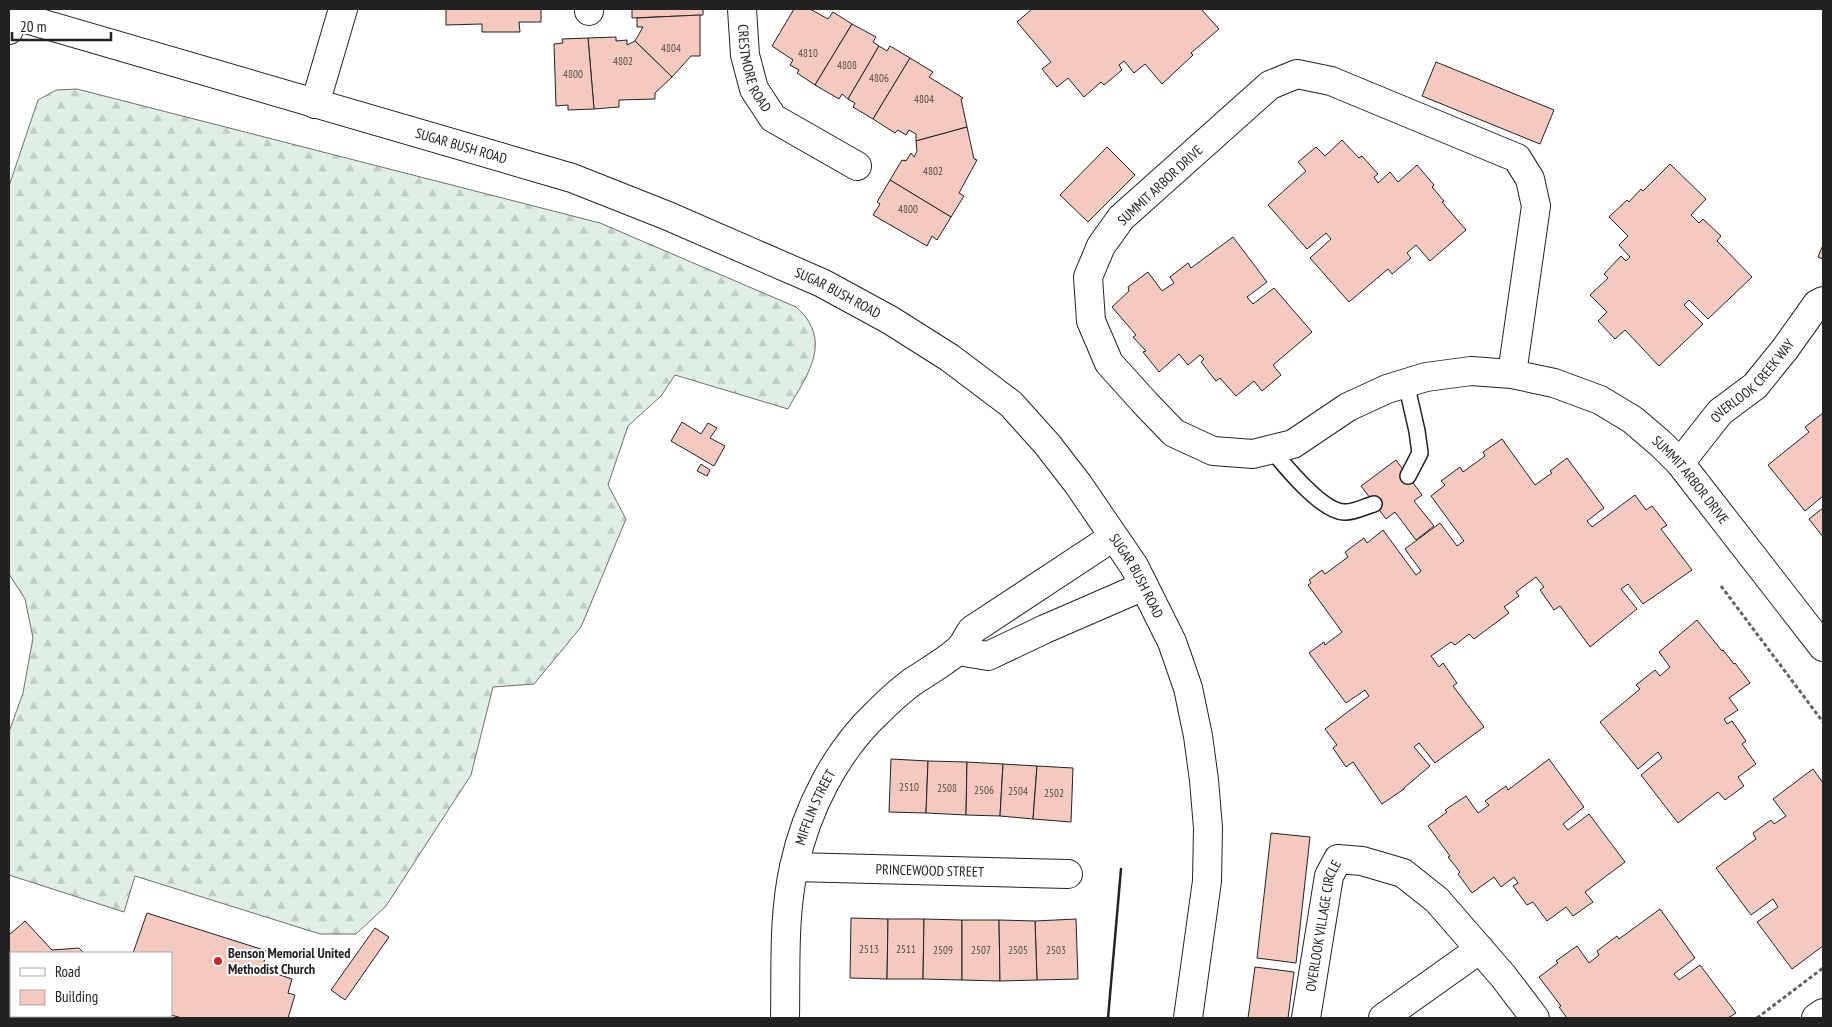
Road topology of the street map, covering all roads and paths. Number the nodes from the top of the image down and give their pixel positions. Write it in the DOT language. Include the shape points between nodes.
graph roads {
  1 [pos="343,9"];
  2 [pos="742,9"];
  3 [pos="12,17"];
  4 [pos="315,104"];
  5 [pos="857,166"];
  6 [pos="1823,301"];
  7 [pos="1512,374"];
  8 [pos="1406,383"];
  9 [pos="1271,449"];
  10 [pos="1680,463"];
  11 [pos="1408,476"];
  12 [pos="1374,504"];
  13 [pos="1113,537"];
  14 [pos="1144,586"];
  15 [pos="1721,586"];
  16 [pos="1823,647"];
  17 [pos="958,651"];
  18 [pos="1823,722"];
  19 [pos="794,867"];
  20 [pos="1068,874"];
  21 [pos="1480,949"];
  22 [pos="1823,968"];
  23 [pos="1823,1012"];
  24 [pos="785,1018"];
  25 [pos="1188,1018"];
  26 [pos="1306,1018"];
  27 [pos="1383,1018"];
  28 [pos="1535,1018"];
  29 [pos="1757,1018"];
  30 [pos="1816,1018"];
  1 -- 4 [label="street"];
  2 -- 5 [label="street, CRESTMORE ROAD" via="745,56 754,89 773,118"];
  3 -- 4 [label="street, SUGAR BUSH ROAD"];
  4 -- 13 [label="street, SUGAR BUSH ROAD" via="572,178 822,282 950,358 1011,404 1048,444"];
  6 -- 10 [label="street, OVERLOOK CREEK WAY" via="1816,304 1755,386 1720,412"];
  7 -- 8 [label="street, SUMMIT ARBOR DRIVE" via="1471,371"];
  7 -- 9 [label="street, SUMMIT ARBOR DRIVE" via="1536,206 1530,179 1517,158 1331,81 1297,74 1270,85 1122,218 1101,246 1088,277 1091,321 1109,363 1174,433 1213,451 1253,454"];
  7 -- 10 [label="street, SUMMIT ARBOR DRIVE" via="1554,383 1600,400 1633,420"];
  8 -- 9 [label="street, SUMMIT ARBOR DRIVE" via="1348,407 1293,444"];
  8 -- 11 [label="lane" via="1420,452"];
  9 -- 12 [label="lane" via="1292,476 1327,506 1344,512"];
  10 -- 16 [label="street, SUMMIT ARBOR DRIVE"];
  13 -- 14 [label="street, SUGAR BUSH ROAD"];
  13 -- 17 [label="street, MIFFLIN STREET" via="972,630"];
  14 -- 17 [label="street" via="988,656"];
  14 -- 25 [label="street, SUGAR BUSH ROAD" via="1172,642 1188,688 1204,780 1208,828 1207,882"];
  15 -- 18 [label="path"];
  17 -- 19 [label="street, MIFFLIN STREET" via="896,695 860,730 820,794"];
  19 -- 20 [label="street, PRINCEWOOD STREET"];
  19 -- 24 [label="street, MIFFLIN STREET" via="788,920"];
  21 -- 26 [label="street, OVERLOOK VILLAGE CIRCLE" via="1437,900 1403,873 1362,861 1338,859 1329,876"];
  21 -- 27 [label="street"];
  21 -- 28 [label="street, OVERLOOK VILLAGE CIRCLE"];
  22 -- 29 [label="path"];
  23 -- 30 [label="street"];
}
